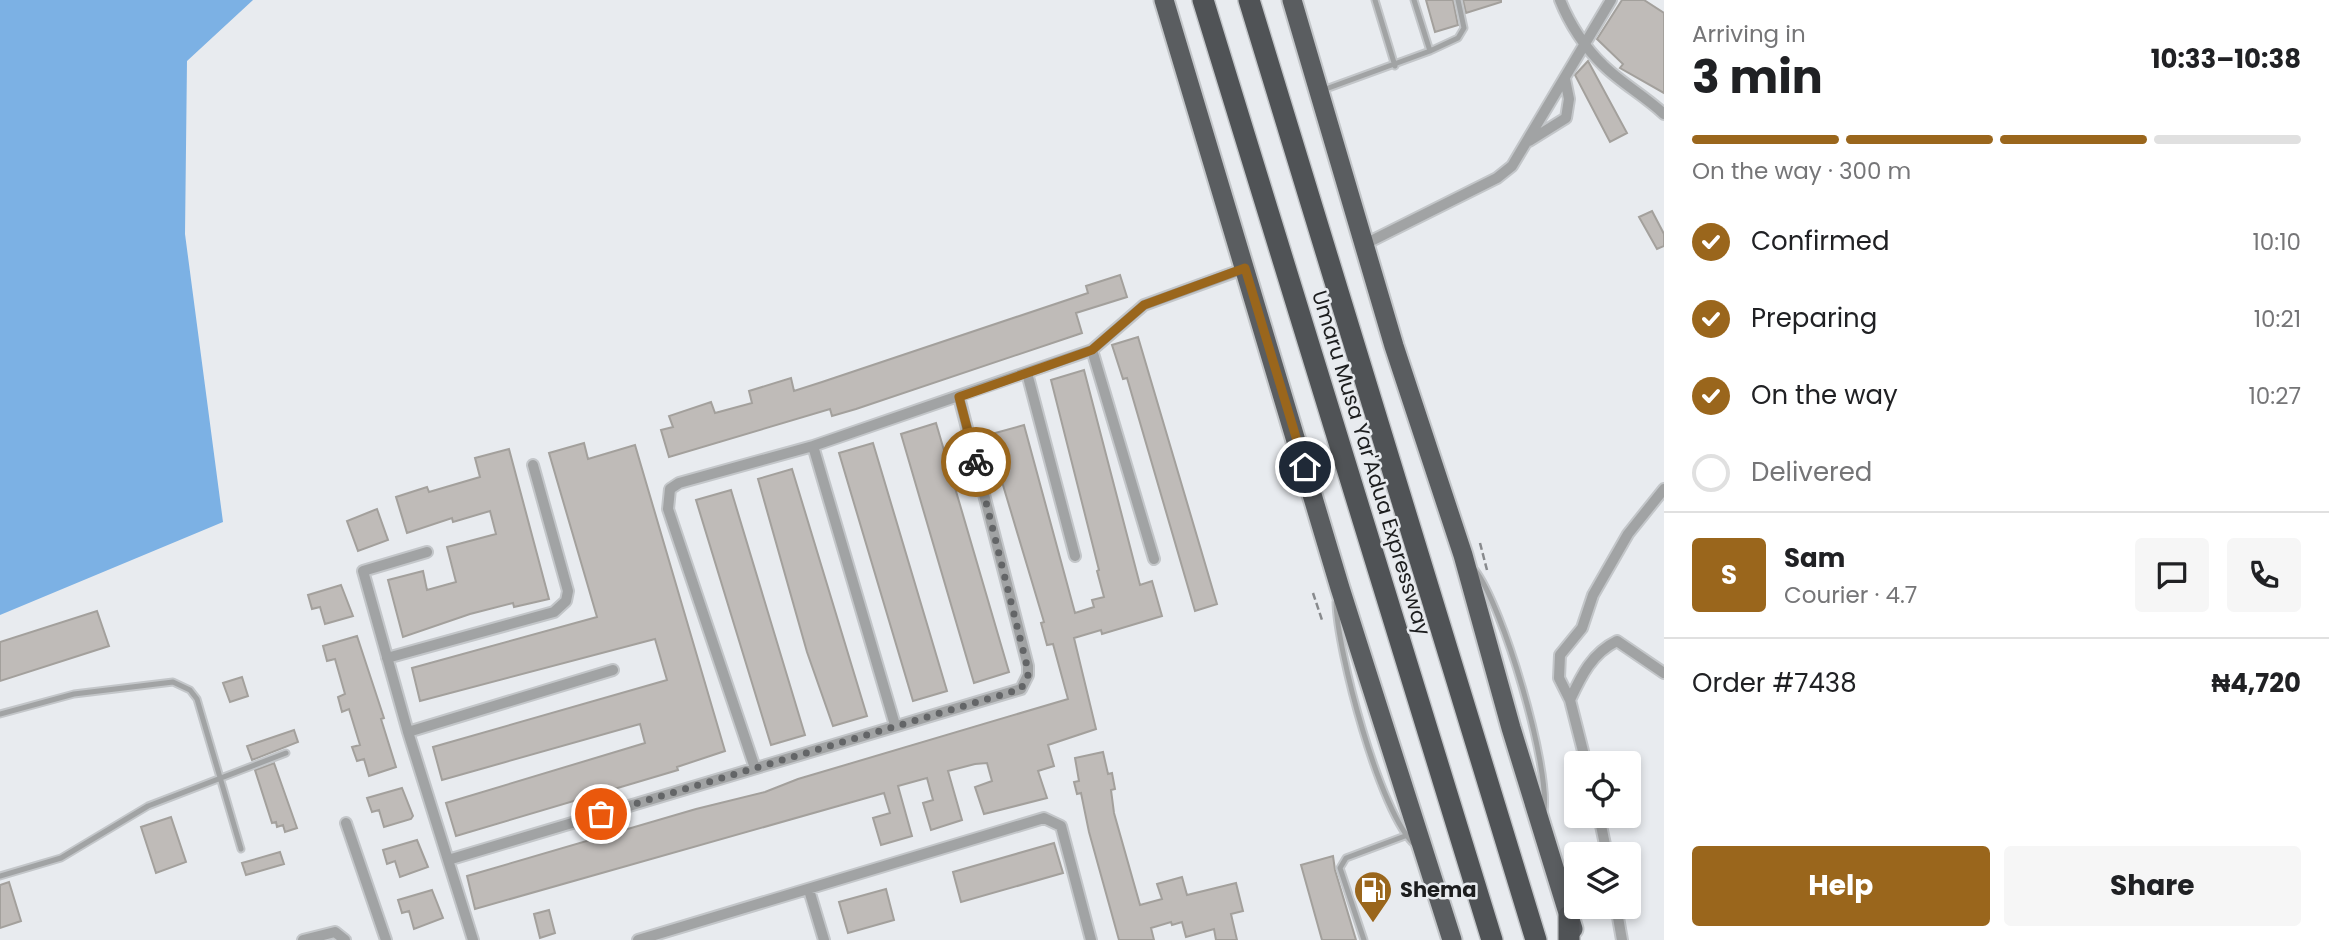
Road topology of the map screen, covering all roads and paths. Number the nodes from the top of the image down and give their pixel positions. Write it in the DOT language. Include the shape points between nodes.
graph roads {
  1 [pos="1164,0"];
  2 [pos="1203,0"];
  3 [pos="1250,0"];
  4 [pos="1292,0"];
  5 [pos="1375,0"];
  6 [pos="1414,0"];
  7 [pos="1458,0"];
  8 [pos="1560,0"];
  9 [pos="1611,0"];
  10 [pos="1584,40"];
  11 [pos="1430,51"];
  12 [pos="1395,66"];
  13 [pos="1565,79"];
  14 [pos="1320,91"];
  15 [pos="1664,114"];
  16 [pos="1529,141"];
  17 [pos="1365,244"];
  18 [pos="1245,268"];
  19 [pos="1092,350"];
  20 [pos="1027,373"];
  21 [pos="959,397"];
  22 [pos="813,446"];
  23 [pos="533,465"];
  24 [pos="1664,489"];
  25 [pos="1479,543"];
  26 [pos="427,552"];
  27 [pos="1075,556"];
  28 [pos="1154,559"];
  29 [pos="1489,576"];
  30 [pos="1340,589"];
  31 [pos="1313,593"];
  32 [pos="1322,620"];
  33 [pos="387,658"];
  34 [pos="613,670"];
  35 [pos="1664,673"];
  36 [pos="1570,700"];
  37 [pos="0,714"];
  38 [pos="895,725"];
  39 [pos="408,732"];
  40 [pos="1583,751"];
  41 [pos="286,753"];
  42 [pos="755,768"];
  43 [pos="222,777"];
  44 [pos="346,823"];
  45 [pos="1405,836"];
  46 [pos="241,849"];
  47 [pos="1423,852"];
  48 [pos="448,860"];
  49 [pos="0,876"];
  50 [pos="809,890"];
  51 [pos="1564,899"];
  52 [pos="1569,919"];
  53 [pos="1570,919"];
  54 [pos="1618,919"];
  55 [pos="1089,939"];
  56 [pos="303,940"];
  57 [pos="345,940"];
  58 [pos="386,940"];
  59 [pos="473,940"];
  60 [pos="638,940"];
  61 [pos="824,940"];
  62 [pos="1364,940"];
  63 [pos="1452,940"];
  64 [pos="1492,940"];
  65 [pos="1536,940"];
  66 [pos="1569,940"];
  67 [pos="1576,940"];
  68 [pos="1622,940"];
  1 -- 18 [label="highway"];
  2 -- 64 [label="highway, Umaru Musa Yar'Adua Expressway"];
  3 -- 65 [label="highway, Umaru Musa Yar'Adua Expressway"];
  4 -- 14 [label="highway"];
  5 -- 12 [label="lane"];
  6 -- 11 [label="lane"];
  7 -- 11 [label="lane" via="1465,28 1458,38"];
  8 -- 10 [label="street"];
  9 -- 10 [label="street"];
  10 -- 13 [label="street"];
  10 -- 15 [label="street" via="1604,67"];
  11 -- 12 [label="lane"];
  12 -- 14 [label="lane"];
  13 -- 16 [label="street"];
  13 -- 16 [label="street" via="1566,118"];
  14 -- 17 [label="highway"];
  16 -- 17 [label="street" via="1497,178"];
  17 -- 51 [label="highway"];
  18 -- 19 [label="street" via="1144,305"];
  18 -- 30 [label="highway"];
  19 -- 20 [label="street"];
  19 -- 28 [label="street"];
  20 -- 21 [label="street"];
  20 -- 27 [label="street"];
  21 -- 22 [label="street"];
  21 -- 38 [label="street" via="1028,675 1021,689"];
  22 -- 38 [label="street"];
  22 -- 42 [label="street" via="679,483 670,489 667,499"];
  23 -- 33 [label="street" via="568,591 566,601 554,612"];
  24 -- 36 [label="street" via="1628,534 1593,595 1582,628 1560,654 1559,678"];
  25 -- 29 [label="path"];
  26 -- 33 [label="street" via="363,571"];
  30 -- 45 [label="lane" via="1338,630 1350,684 1373,760"];
  30 -- 47 [label="highway"];
  31 -- 32 [label="path"];
  33 -- 39 [label="street"];
  34 -- 39 [label="street"];
  35 -- 36 [label="street" via="1617,641 1602,648"];
  36 -- 40 [label="street"];
  37 -- 43 [label="lane" via="74,694 173,682 197,699"];
  38 -- 42 [label="street"];
  39 -- 48 [label="street"];
  41 -- 43 [label="lane"];
  42 -- 48 [label="street"];
  43 -- 46 [label="lane"];
  43 -- 49 [label="lane" via="148,806 61,858"];
  44 -- 58 [label="street"];
  45 -- 47 [label="lane"];
  45 -- 62 [label="lane" via="1346,858 1340,867"];
  47 -- 63 [label="highway"];
  48 -- 59 [label="street"];
  50 -- 55 [label="street" via="1051,819 1061,826"];
  50 -- 60 [label="street"];
  50 -- 61 [label="street"];
  52 -- 66 [label="highway"];
  53 -- 67 [label="highway"];
  54 -- 68 [label="street"];
  56 -- 57 [label="street" via="335,932"];
}
